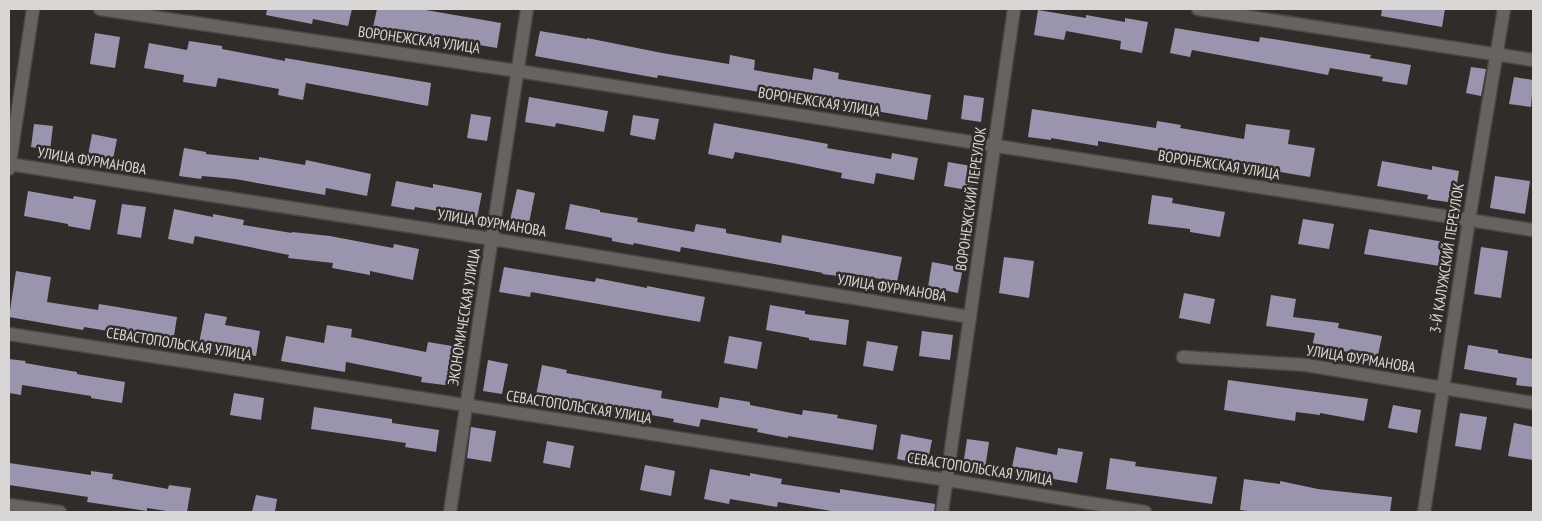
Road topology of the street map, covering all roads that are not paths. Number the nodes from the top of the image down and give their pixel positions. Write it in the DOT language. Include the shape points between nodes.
graph roads {
  1 [pos="33,9"];
  2 [pos="100,9"];
  3 [pos="528,9"];
  4 [pos="1014,9"];
  5 [pos="1198,9"];
  6 [pos="1504,9"];
  7 [pos="1496,54"];
  8 [pos="1533,60"];
  9 [pos="518,71"];
  10 [pos="996,146"];
  11 [pos="9,166"];
  12 [pos="1469,220"];
  13 [pos="1533,230"];
  14 [pos="492,240"];
  15 [pos="970,317"];
  16 [pos="9,334"];
  17 [pos="1183,358"];
  18 [pos="1444,389"];
  19 [pos="1533,403"];
  20 [pos="466,406"];
  21 [pos="947,480"];
  22 [pos="9,505"];
  23 [pos="60,512"];
  24 [pos="450,512"];
  25 [pos="942,512"];
  26 [pos="1145,512"];
  27 [pos="1424,512"];
  1 -- 11 [label="street"];
  2 -- 9 [label="street, ВОРОНЕЖСКАЯ УЛИЦА"];
  3 -- 9 [label="street, ЭКОНОМИЧЕСКАЯ УЛИЦА"];
  4 -- 10 [label="street, ВОРОНЕЖСКИЙ ПЕРЕУЛОК"];
  5 -- 7 [label="street"];
  6 -- 7 [label="street, 3-Й КАЛУЖСКИЙ ПЕРЕУЛОК"];
  7 -- 8 [label="street"];
  7 -- 12 [label="street, 3-Й КАЛУЖСКИЙ ПЕРЕУЛОК"];
  9 -- 10 [label="street, ВОРОНЕЖСКАЯ УЛИЦА"];
  9 -- 14 [label="street, ЭКОНОМИЧЕСКАЯ УЛИЦА"];
  10 -- 12 [label="street, ВОРОНЕЖСКАЯ УЛИЦА"];
  10 -- 15 [label="street, ВОРОНЕЖСКИЙ ПЕРЕУЛОК"];
  11 -- 14 [label="street, УЛИЦА ФУРМАНОВА"];
  12 -- 13 [label="street, ВОРОНЕЖСКАЯ УЛИЦА"];
  12 -- 18 [label="street, 3-Й КАЛУЖСКИЙ ПЕРЕУЛОК"];
  14 -- 15 [label="street, УЛИЦА ФУРМАНОВА"];
  14 -- 20 [label="street, ЭКОНОМИЧЕСКАЯ УЛИЦА"];
  15 -- 21 [label="street, ВОРОНЕЖСКИЙ ПЕРЕУЛОК"];
  16 -- 20 [label="street, СЕВАСТОПОЛЬСКАЯ УЛИЦА"];
  17 -- 18 [label="street, УЛИЦА ФУРМАНОВА" via="1306,365"];
  18 -- 19 [label="street, УЛИЦА ФУРМАНОВА"];
  18 -- 27 [label="street, 3-Й КАЛУЖСКИЙ ПЕРЕУЛОК"];
  20 -- 21 [label="street, СЕВАСТОПОЛЬСКАЯ УЛИЦА"];
  20 -- 24 [label="street, ЭКОНОМИЧЕСКАЯ УЛИЦА"];
  21 -- 25 [label="street, ВОРОНЕЖСКИЙ ПЕРЕУЛОК"];
  21 -- 26 [label="street, СЕВАСТОПОЛЬСКАЯ УЛИЦА"];
  22 -- 23 [label="street"];
}
